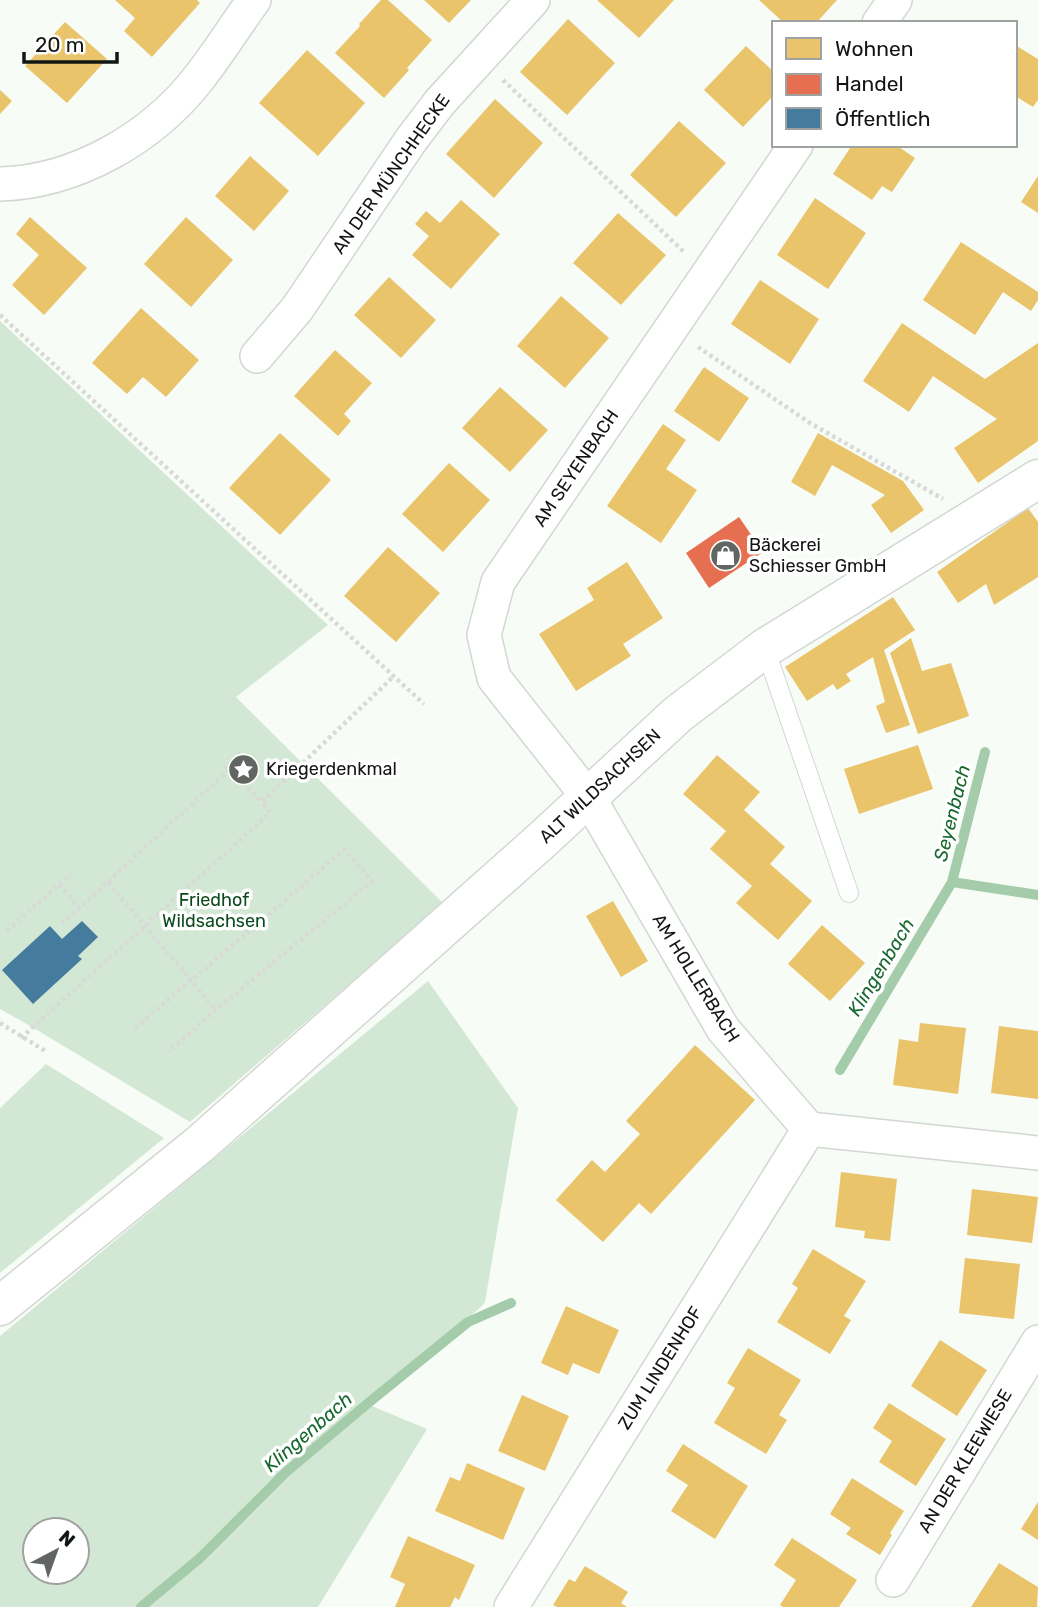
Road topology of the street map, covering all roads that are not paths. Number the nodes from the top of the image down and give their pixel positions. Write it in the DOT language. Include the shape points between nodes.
graph roads {
  1 [pos="254,0"];
  2 [pos="533,0"];
  3 [pos="895,0"];
  4 [pos="880,21"];
  5 [pos="795,147"];
  6 [pos="0,184"];
  7 [pos="257,356"];
  8 [pos="1038,479"];
  9 [pos="765,648"];
  10 [pos="589,798"];
  11 [pos="849,892"];
  12 [pos="809,1129"];
  13 [pos="1038,1153"];
  14 [pos="0,1306"];
  15 [pos="1038,1342"];
  16 [pos="893,1580"];
  17 [pos="511,1607"];
  1 -- 6 [label="street" via="198,80 136,137 61,174"];
  2 -- 7 [label="street, AN DER MÜNCHHECKE" via="440,102 297,309"];
  3 -- 4 [label="street"];
  5 -- 10 [label="street, AM SEYENBACH" via="498,582 484,635 494,678"];
  8 -- 9 [label="main road, ALT WILDSACHSEN"];
  9 -- 10 [label="main road, ALT WILDSACHSEN" via="678,715"];
  9 -- 11 [label="lane"];
  10 -- 12 [label="street, AM HOLLERBACH" via="723,1029"];
  10 -- 14 [label="main road, ALT WILDSACHSEN" via="200,1144"];
  12 -- 13 [label="street"];
  12 -- 17 [label="street, ZUM LINDENHOF"];
  15 -- 16 [label="street, AN DER KLEEWIESE"];
}
